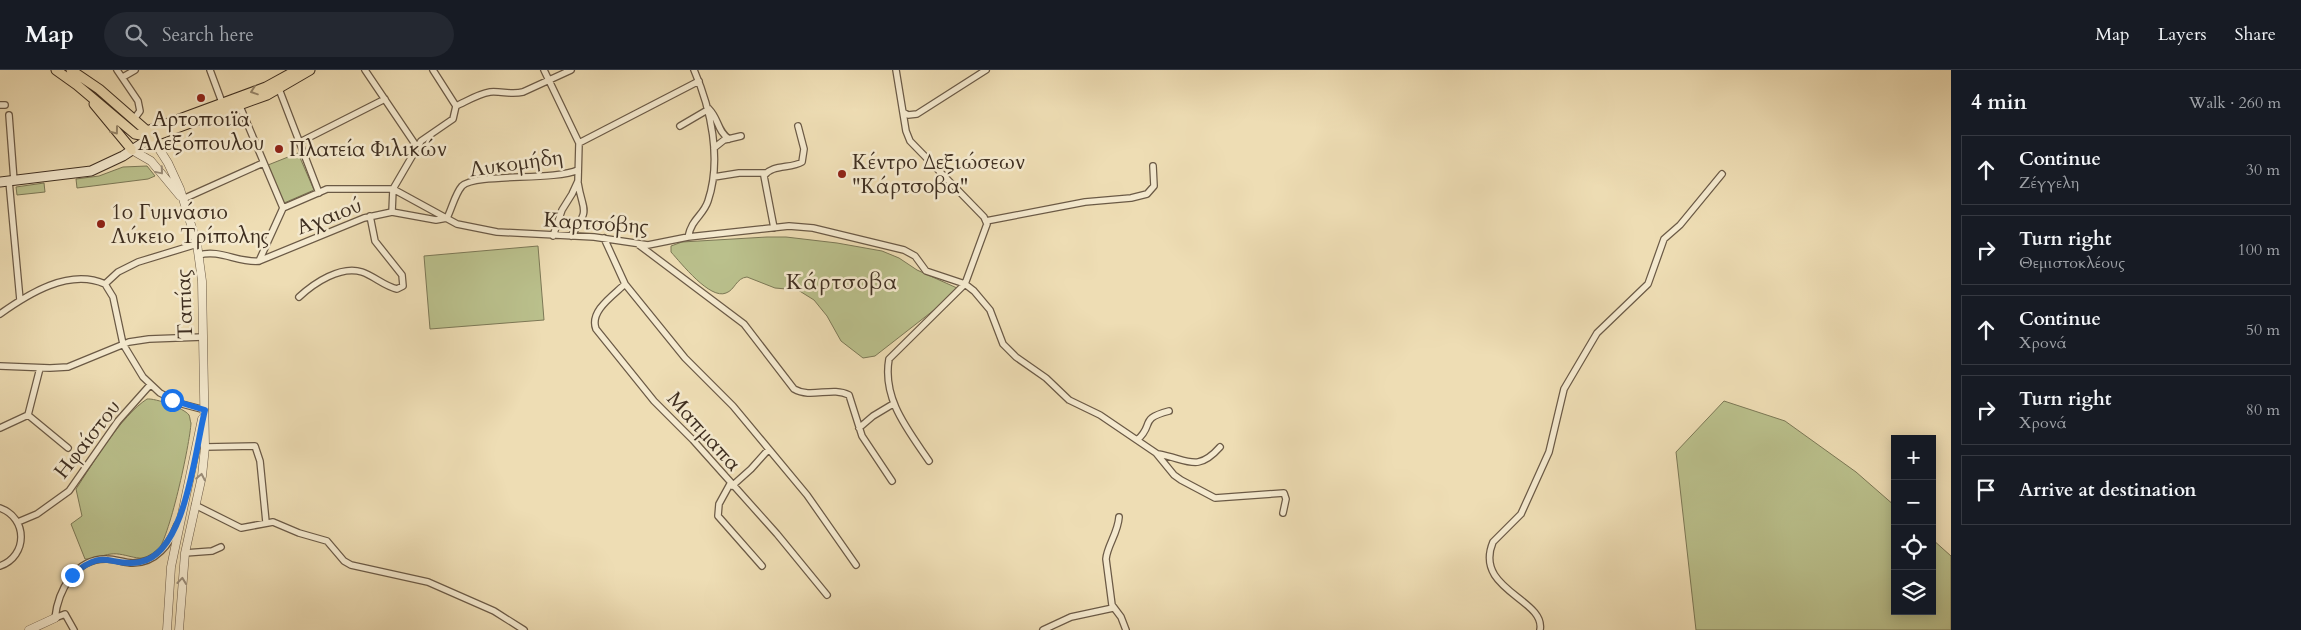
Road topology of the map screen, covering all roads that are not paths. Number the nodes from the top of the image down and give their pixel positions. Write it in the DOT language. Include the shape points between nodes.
graph roads {
  1 [pos="56,70"];
  2 [pos="71,70"];
  3 [pos="117,70"];
  4 [pos="135,70"];
  5 [pos="210,70"];
  6 [pos="297,70"];
  7 [pos="310,70"];
  8 [pos="365,70"];
  9 [pos="433,70"];
  10 [pos="544,70"];
  11 [pos="571,70"];
  12 [pos="694,70"];
  13 [pos="896,70"];
  14 [pos="986,70"];
  15 [pos="284,74"];
  16 [pos="123,77"];
  17 [pos="699,80"];
  18 [pos="550,81"];
  19 [pos="77,85"];
  20 [pos="279,89"];
  21 [pos="385,99"];
  22 [pos="239,104"];
  23 [pos="223,106"];
  24 [pos="456,106"];
  25 [pos="709,109"];
  26 [pos="902,112"];
  27 [pos="9,115"];
  28 [pos="134,119"];
  29 [pos="680,126"];
  30 [pos="798,126"];
  31 [pos="146,135"];
  32 [pos="741,136"];
  33 [pos="729,138"];
  34 [pos="300,142"];
  35 [pos="578,143"];
  36 [pos="417,147"];
  37 [pos="714,148"];
  38 [pos="132,150"];
  39 [pos="262,163"];
  40 [pos="1153,166"];
  41 [pos="578,170"];
  42 [pos="766,173"];
  43 [pos="1722,174"];
  44 [pos="714,177"];
  45 [pos="8,181"];
  46 [pos="578,181"];
  47 [pos="393,189"];
  48 [pos="319,193"];
  49 [pos="183,199"];
  50 [pos="283,208"];
  51 [pos="392,212"];
  52 [pos="370,216"];
  53 [pos="448,218"];
  54 [pos="986,221"];
  55 [pos="774,228"];
  56 [pos="553,236"];
  57 [pos="571,236"];
  58 [pos="688,237"];
  59 [pos="604,238"];
  60 [pos="197,244"];
  61 [pos="639,245"];
  62 [pos="199,255"];
  63 [pos="259,261"];
  64 [pos="105,284"];
  65 [pos="625,284"];
  66 [pos="966,284"];
  67 [pos="299,297"];
  68 [pos="20,300"];
  69 [pos="0,314"];
  70 [pos="203,338"];
  71 [pos="123,344"];
  72 [pos="0,366"];
  73 [pos="40,368"];
  74 [pos="150,385"];
  75 [pos="893,404"];
  76 [pos="205,410"];
  77 [pos="1169,411"];
  78 [pos="28,415"];
  79 [pos="0,428"];
  80 [pos="859,428"];
  81 [pos="1137,440"];
  82 [pos="1220,447"];
  83 [pos="68,448"];
  84 [pos="205,448"];
  85 [pos="768,450"];
  86 [pos="1156,453"];
  87 [pos="929,461"];
  88 [pos="892,481"];
  89 [pos="731,485"];
  90 [pos="195,505"];
  91 [pos="0,508"];
  92 [pos="182,513"];
  93 [pos="1283,513"];
  94 [pos="1119,517"];
  95 [pos="18,522"];
  96 [pos="266,522"];
  97 [pos="221,547"];
  98 [pos="185,553"];
  99 [pos="856,565"];
  100 [pos="0,566"];
  101 [pos="762,566"];
  102 [pos="828,595"];
  103 [pos="1113,608"];
  104 [pos="55,618"];
  105 [pos="33,629"];
  106 [pos="74,630"];
  107 [pos="167,630"];
  108 [pos="179,630"];
  109 [pos="524,630"];
  110 [pos="1043,630"];
  111 [pos="1126,630"];
  112 [pos="1540,630"];
  1 -- 19 [label="main road"];
  2 -- 28 [label="main road"];
  3 -- 16 [label="street"];
  4 -- 16 [label="street"];
  5 -- 23 [label="street"];
  6 -- 15 [label="main road"];
  7 -- 20 [label="main road"];
  8 -- 21 [label="street"];
  9 -- 24 [label="street"];
  10 -- 18 [label="street"];
  11 -- 18 [label="street"];
  12 -- 17 [label="street"];
  13 -- 26 [label="street"];
  14 -- 26 [label="street" via="917,114"];
  15 -- 23 [label="main road, one-way" via="266,87"];
  16 -- 28 [label="street" via="140,106"];
  17 -- 25 [label="street"];
  17 -- 35 [label="street"];
  18 -- 24 [label="street" via="516,94 483,94"];
  18 -- 35 [label="street"];
  19 -- 31 [label="main road" via="130,130"];
  19 -- 38 [label="main road, one-way"];
  20 -- 22 [label="main road"];
  20 -- 34 [label="street"];
  21 -- 34 [label="street"];
  21 -- 36 [label="street"];
  22 -- 23 [label="main road"];
  22 -- 39 [label="street"];
  23 -- 31 [label="main road"];
  24 -- 36 [label="street" via="452,119"];
  25 -- 29 [label="street"];
  25 -- 33 [label="street" via="720,131"];
  25 -- 37 [label="street"];
  26 -- 54 [label="street" via="910,141"];
  27 -- 45 [label="street"];
  28 -- 31 [label="main road"];
  30 -- 42 [label="street" via="804,149 802,162"];
  31 -- 38 [label="main road"];
  31 -- 49 [label="street, Ταπίας" via="172,170"];
  32 -- 33 [label="street"];
  33 -- 37 [label="street"];
  34 -- 48 [label="street"];
  35 -- 41 [label="street"];
  36 -- 47 [label="street"];
  37 -- 44 [label="street"];
  38 -- 45 [label="main road" via="91,171"];
  38 -- 49 [label="street, Ταπίας, one-way" via="151,161"];
  39 -- 49 [label="street"];
  39 -- 50 [label="street"];
  40 -- 54 [label="street" via="1154,186 1147,194"];
  41 -- 46 [label="street"];
  41 -- 53 [label="street, Λυκομήδη" via="558,175 466,183"];
  42 -- 44 [label="street"];
  42 -- 55 [label="street" via="764,183"];
  43 -- 112 [label="street" via="1680,225 1664,239 1648,284 1591,340 1564,389 1549,452 1521,514 1493,542 1489,563 1492,572 1536,613 1541,621"];
  44 -- 58 [label="street" via="708,203 693,222"];
  45 -- 68 [label="street"];
  46 -- 56 [label="street" via="562,210"];
  46 -- 57 [label="street" via="584,214"];
  47 -- 48 [label="street, Καρτσόβης" via="327,189"];
  47 -- 51 [label="street, Αχαιού"];
  47 -- 53 [label="street, Καρτσόβης"];
  48 -- 50 [label="street, Καρτσόβης"];
  49 -- 60 [label="street, Ταπίας"];
  50 -- 63 [label="street"];
  51 -- 52 [label="street, Αχαιού"];
  51 -- 53 [label="street" via="436,220"];
  52 -- 63 [label="street, Αχαιού"];
  52 -- 67 [label="street" via="375,242 402,275 403,286 391,288 362,272 349,271 309,287"];
  53 -- 56 [label="street, Καρτσόβης" via="461,225 497,232"];
  54 -- 66 [label="street"];
  55 -- 58 [label="street, Καρτσόβης"];
  55 -- 66 [label="street, Καρτσόβης" via="813,228 904,250 915,256 926,271"];
  56 -- 57 [label="street, Καρτσόβης"];
  57 -- 59 [label="street, Καρτσόβης"];
  58 -- 61 [label="street, Καρτσόβης"];
  59 -- 61 [label="street, Καρτσόβης"];
  59 -- 65 [label="street"];
  60 -- 62 [label="street, Ταπίας"];
  60 -- 64 [label="street" via="138,262 118,272"];
  61 -- 80 [label="street" via="744,324 794,389 806,393 839,392 849,395"];
  62 -- 63 [label="street, Αχαιού" via="211,252 250,262"];
  62 -- 70 [label="street, Ταπίας"];
  64 -- 68 [label="street" via="88,279 69,281 46,287"];
  64 -- 71 [label="street" via="113,297"];
  65 -- 85 [label="street" via="685,358 733,406"];
  65 -- 89 [label="street, Μαπμαπα" via="598,312 594,323 596,329 654,401"];
  66 -- 75 [label="street" via="891,354 887,381"];
  66 -- 81 [label="street" via="985,303 1003,344 1016,357 1046,378 1069,400 1095,412"];
  68 -- 69 [label="street"];
  70 -- 71 [label="street" via="149,338"];
  70 -- 76 [label="street, Ταπίας"];
  71 -- 73 [label="street" via="68,367"];
  71 -- 74 [label="street"];
  72 -- 73 [label="street"];
  73 -- 78 [label="street"];
  74 -- 76 [label="street" via="172,400"];
  74 -- 95 [label="street, Ηφαίστου" via="118,421 68,492 37,514"];
  75 -- 80 [label="street"];
  75 -- 87 [label="street"];
  76 -- 84 [label="street"];
  76 -- 92 [label="street"];
  77 -- 81 [label="street" via="1151,418"];
  78 -- 79 [label="street"];
  78 -- 83 [label="street"];
  80 -- 88 [label="street"];
  81 -- 86 [label="street"];
  82 -- 86 [label="street" via="1199,463"];
  90 -- 84 [label="street, one-way"];
  84 -- 96 [label="street" via="255,446 260,461"];
  85 -- 89 [label="street" via="752,469"];
  85 -- 99 [label="street" via="807,495"];
  86 -- 93 [label="street" via="1174,475 1211,497 1284,493"];
  89 -- 101 [label="street" via="721,498 718,516"];
  89 -- 102 [label="street, Μαπμαπα"];
  90 -- 96 [label="street" via="241,528"];
  90 -- 98 [label="street"];
  91 -- 95 [label="street"];
  92 -- 104 [label="street" via="167,544 150,560 133,563 100,559 79,569 61,591"];
  92 -- 107 [label="street" via="171,568"];
  94 -- 103 [label="street" via="1116,534 1106,554"];
  95 -- 100 [label="street" via="22,538 20,547 10,561"];
  96 -- 109 [label="street" via="278,523 327,541 351,565 428,582 494,610"];
  97 -- 98 [label="street"];
  108 -- 98 [label="street, one-way"];
  103 -- 110 [label="street" via="1071,617"];
  103 -- 111 [label="street" via="1122,617"];
  104 -- 105 [label="street"];
  104 -- 106 [label="street" via="66,614"];
}
